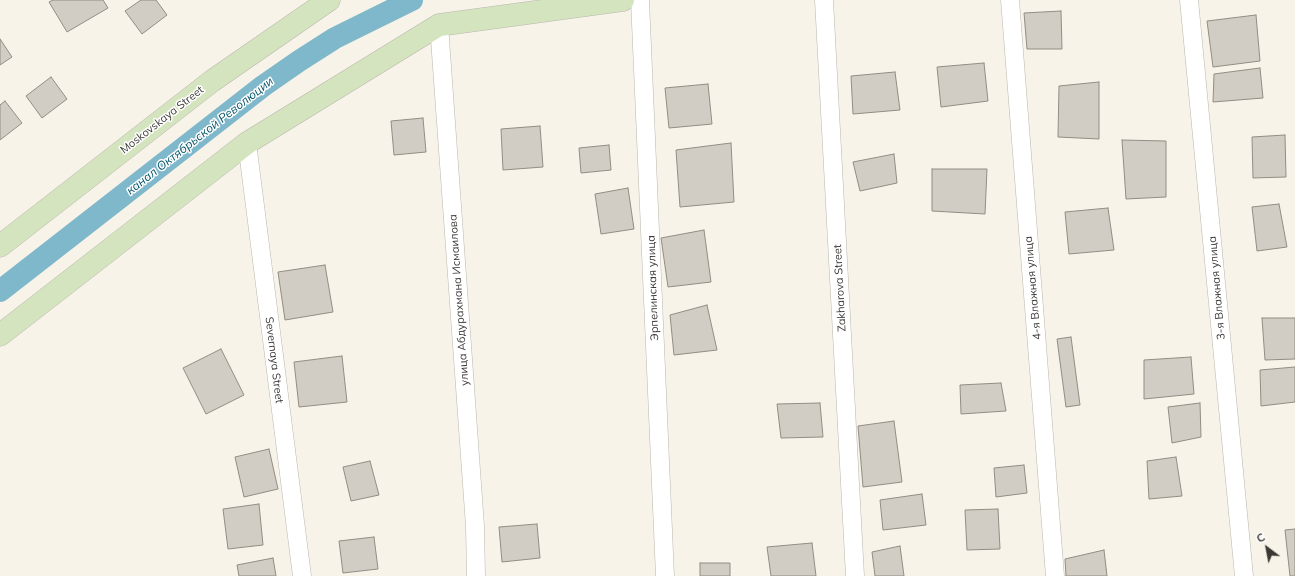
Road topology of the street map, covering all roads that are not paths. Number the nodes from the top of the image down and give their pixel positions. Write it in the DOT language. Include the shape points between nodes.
graph roads {
  1 [pos="329,0"];
  2 [pos="622,0"];
  3 [pos="640,0"];
  4 [pos="824,0"];
  5 [pos="1010,0"];
  6 [pos="1190,0"];
  7 [pos="439,25"];
  8 [pos="247,144"];
  9 [pos="0,246"];
  10 [pos="0,335"];
  11 [pos="302,576"];
  12 [pos="476,576"];
  13 [pos="665,576"];
  14 [pos="855,576"];
  15 [pos="1055,576"];
  16 [pos="1244,576"];
  1 -- 9 [label="main road, Moskovskaya Street" via="212,82"];
  2 -- 7 [label="main road"];
  3 -- 13 [label="street, Эрпелинская улица"];
  4 -- 14 [label="street, Zakharova Street"];
  5 -- 15 [label="street, 4-я Влажная улица"];
  6 -- 16 [label="street, 3-я Влажная улица"];
  7 -- 8 [label="main road"];
  7 -- 12 [label="street, улица Абдурахмана Исмаилова"];
  8 -- 10 [label="main road"];
  8 -- 11 [label="street, Severnaya Street"];
}
